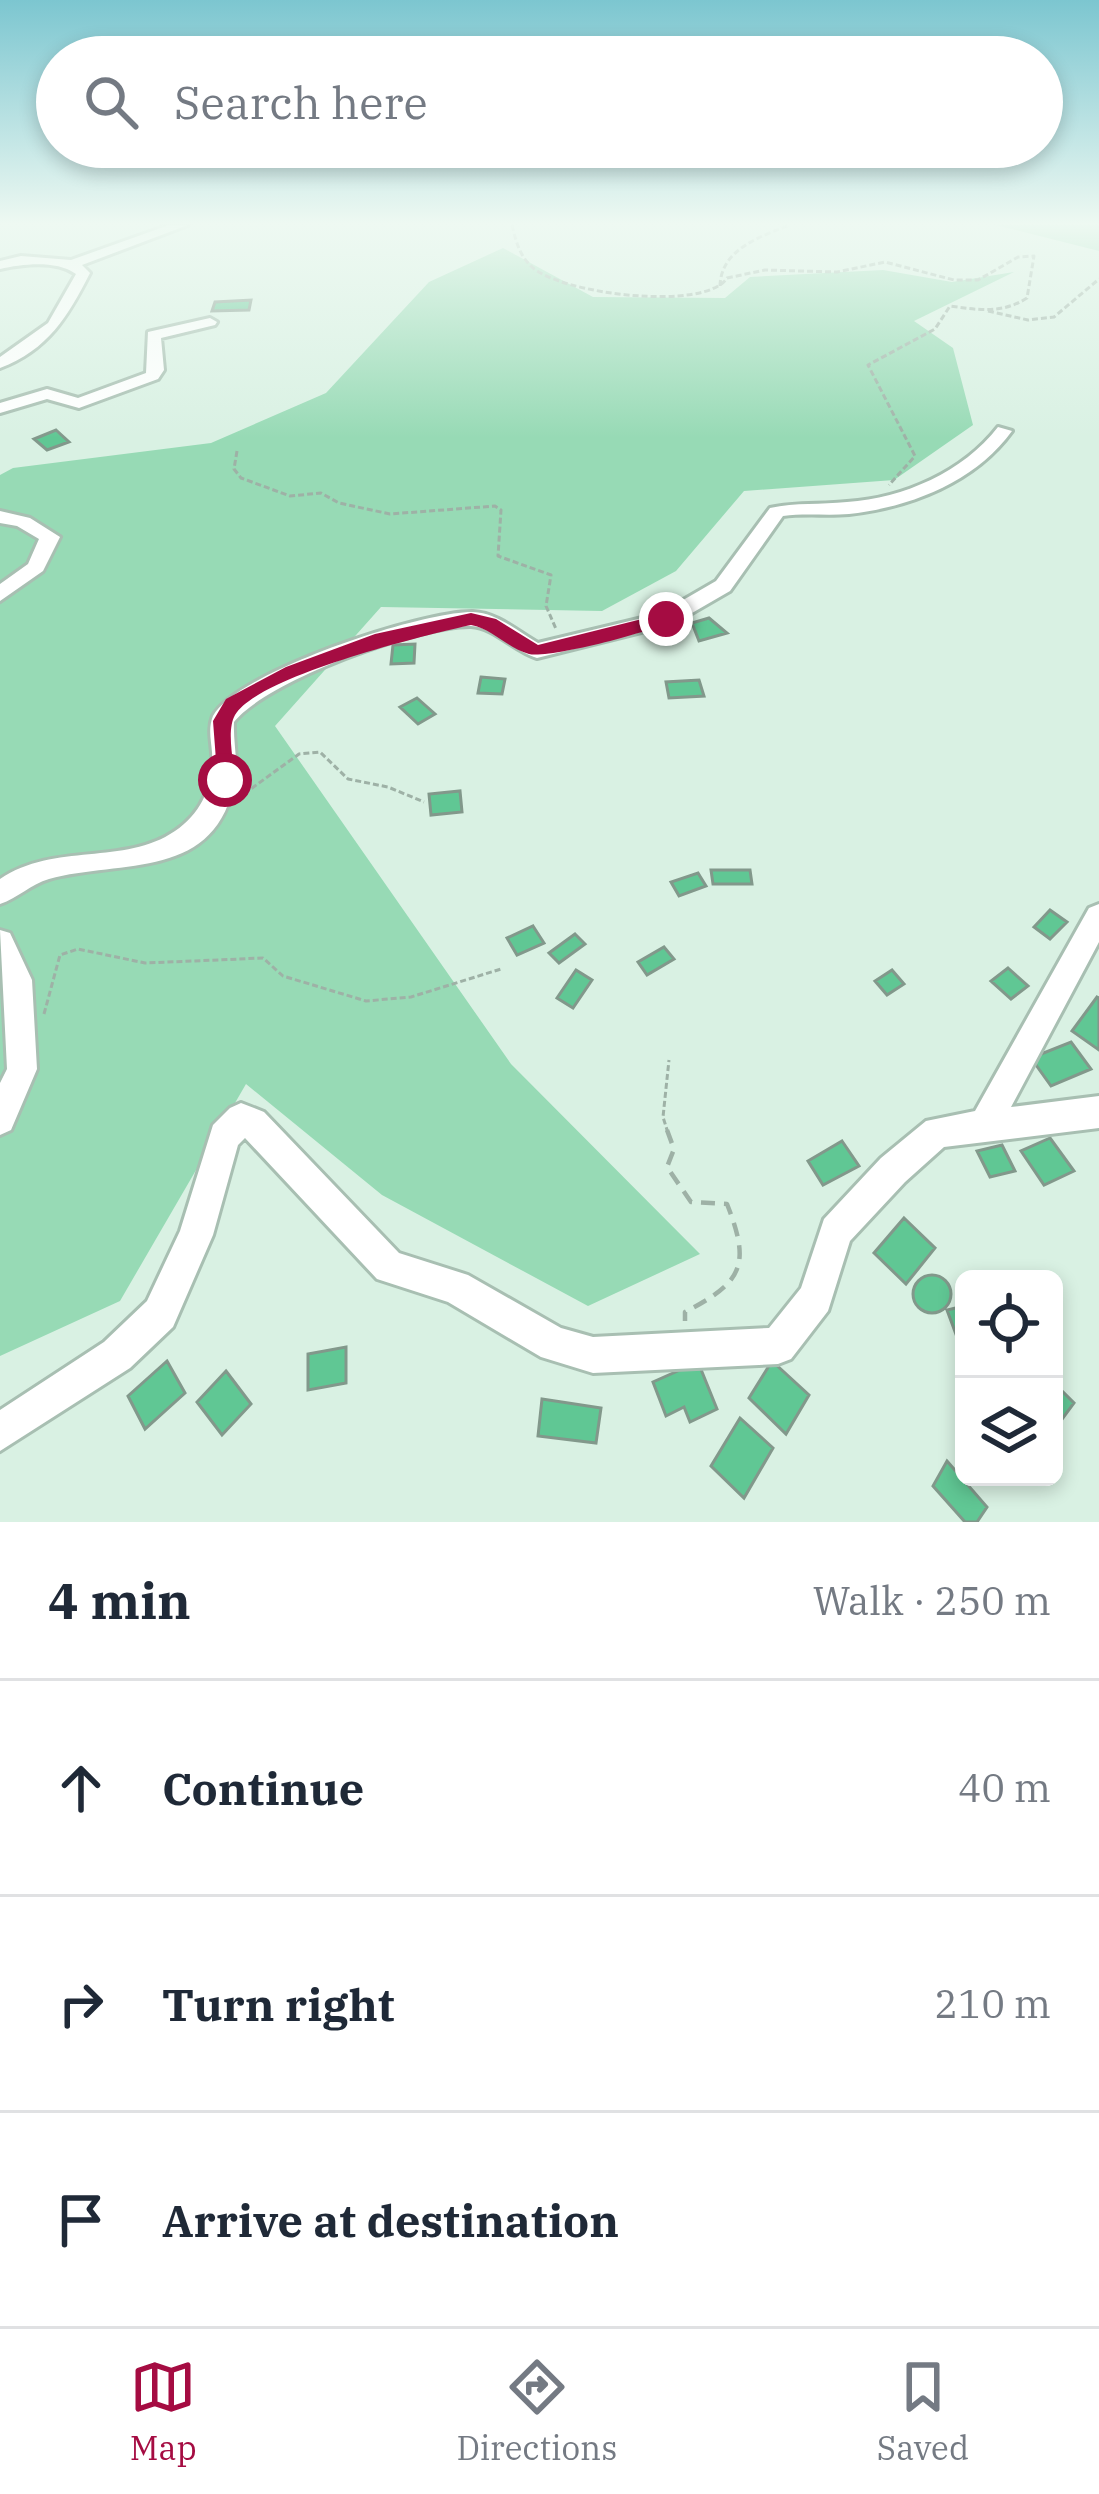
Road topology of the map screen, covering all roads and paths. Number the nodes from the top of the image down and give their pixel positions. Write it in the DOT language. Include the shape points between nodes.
graph roads {
  1 [pos="68,296"];
  2 [pos="1027,296"];
  3 [pos="1079,296"];
  4 [pos="986,311"];
  5 [pos="210,322"];
  6 [pos="0,363"];
  7 [pos="0,408"];
  8 [pos="1004,430"];
  9 [pos="237,451"];
  10 [pos="865,506"];
  11 [pos="0,518"];
  12 [pos="0,594"];
  13 [pos="561,648"];
  14 [pos="424,802"];
  15 [pos="206,821"];
  16 [pos="0,893"];
  17 [pos="1099,916"];
  18 [pos="0,942"];
  19 [pos="500,969"];
  20 [pos="43,1024"];
  21 [pos="669,1060"];
  22 [pos="1099,1112"];
  23 [pos="0,1119"];
  24 [pos="982,1128"];
  25 [pos="687,1352"];
  26 [pos="0,1432"];
  1 -- 6 [label="street" via="56,330"];
  2 -- 4 [label="path" via="1015,308"];
  3 -- 4 [label="path" via="1052,321"];
  4 -- 10 [label="path" via="950,306 935,329 868,364 915,457"];
  5 -- 7 [label="street" via="153,335 152,376 79,403 46,394"];
  8 -- 10 [label="street" via="970,467"];
  9 -- 13 [label="path" via="241,478 290,496 321,493 389,514 495,506 498,556 551,575 547,606"];
  10 -- 13 [label="street" via="777,512 723,586 666,619"];
  11 -- 12 [label="street" via="50,537 50,544 36,567"];
  13 -- 15 [label="street" via="537,651 471,619 381,638 293,672 233,704 222,721 225,780"];
  14 -- 15 [label="path" via="348,779 320,752 298,754"];
  15 -- 16 [label="street" via="176,844 53,865 22,874"];
  17 -- 24 [label="street"];
  18 -- 23 [label="street" via="19,980 22,1069"];
  19 -- 20 [label="path" via="411,997 366,1001 283,976 262,958 144,961 78,949 60,956"];
  21 -- 25 [label="path" via="663,1117 674,1149 667,1167 691,1202 727,1204 742,1237 739,1273 728,1291 685,1312"];
  22 -- 24 [label="street"];
  24 -- 25 [label="street" via="937,1132 865,1200 836,1231 814,1298 778,1346"];
  25 -- 26 [label="street" via="593,1354 554,1344 456,1287 389,1267 241,1119 224,1136 196,1235 160,1314 117,1355"];
}
